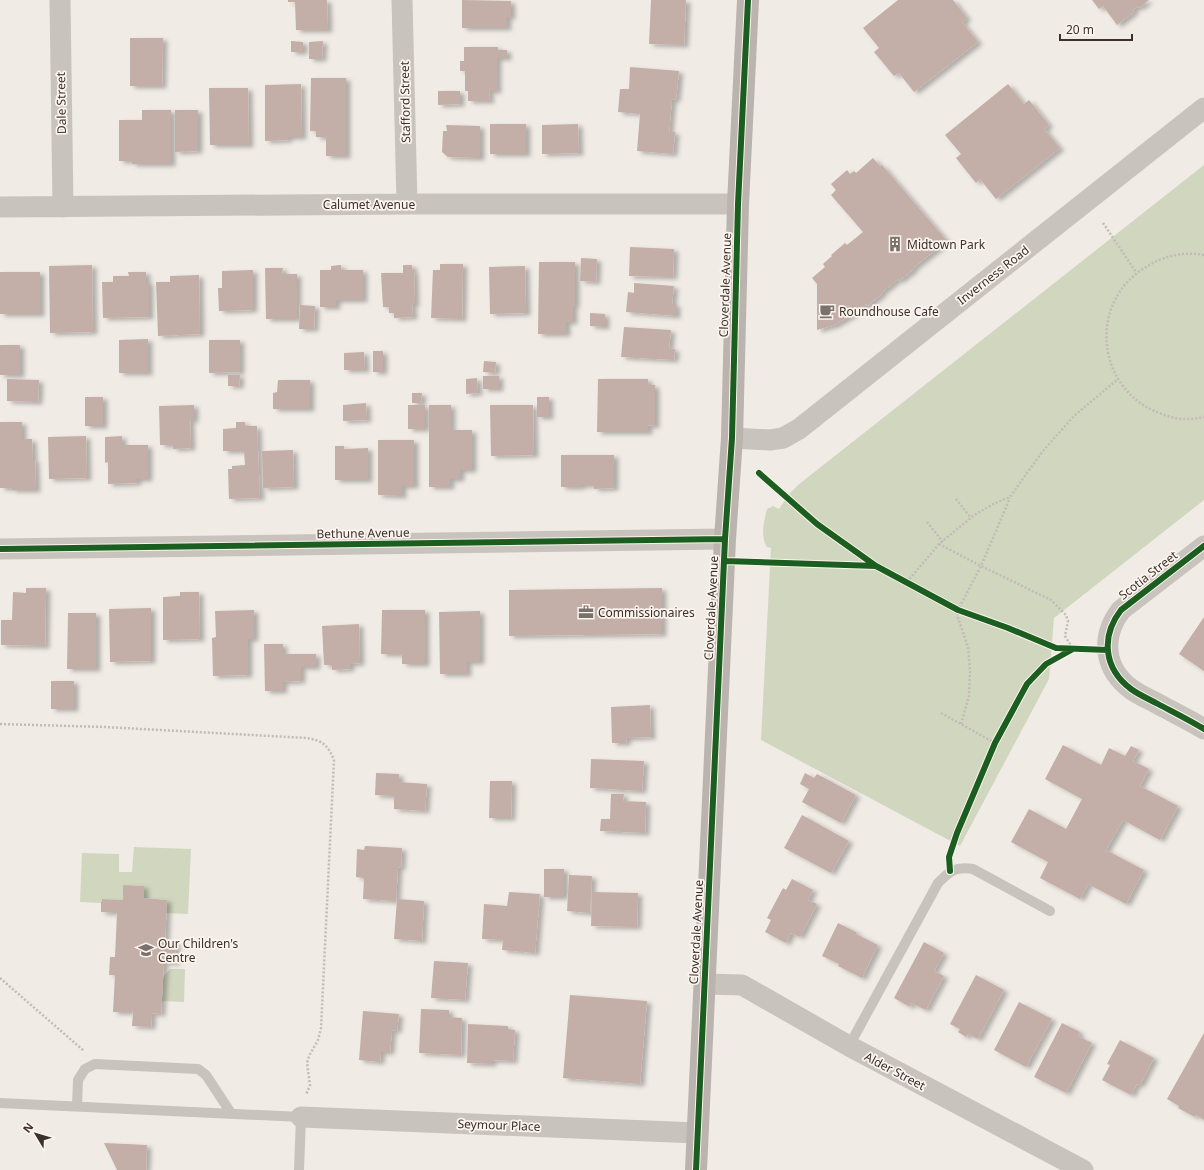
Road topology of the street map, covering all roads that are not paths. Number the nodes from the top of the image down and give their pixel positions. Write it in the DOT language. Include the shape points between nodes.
graph roads {
  1 [pos="60,0"];
  2 [pos="402,0"];
  3 [pos="748,0"];
  4 [pos="1204,108"];
  5 [pos="407,204"];
  6 [pos="738,204"];
  7 [pos="0,207"];
  8 [pos="62,207"];
  9 [pos="732,438"];
  10 [pos="725,539"];
  11 [pos="1204,546"];
  12 [pos="0,549"];
  13 [pos="1204,729"];
  14 [pos="1050,911"];
  15 [pos="705,984"];
  16 [pos="850,1046"];
  17 [pos="0,1103"];
  18 [pos="77,1106"];
  19 [pos="231,1114"];
  20 [pos="296,1116"];
  21 [pos="697,1133"];
  22 [pos="1072,1167"];
  23 [pos="298,1170"];
  24 [pos="696,1170"];
  1 -- 8 [label="street, Dale Street"];
  2 -- 5 [label="street, Stafford Street"];
  3 -- 6 [label="main road, Cloverdale Avenue"];
  4 -- 9 [label="street, Inverness Road" via="799,429 783,438 770,440"];
  5 -- 6 [label="street, Calumet Avenue"];
  5 -- 8 [label="street, Calumet Avenue"];
  6 -- 9 [label="main road, Cloverdale Avenue"];
  7 -- 8 [label="street, Calumet Avenue"];
  9 -- 10 [label="main road, Cloverdale Avenue"];
  10 -- 12 [label="street, Bethune Avenue"];
  10 -- 15 [label="main road, Cloverdale Avenue"];
  11 -- 13 [label="street, Scotia Street" via="1122,610 1109,633 1108,650 1117,674 1130,688"];
  14 -- 16 [label="lane" via="973,869 950,871 938,883"];
  15 -- 16 [label="street, Alder Street" via="742,985"];
  15 -- 21 [label="main road, Cloverdale Avenue"];
  16 -- 22 [label="street, Alder Street"];
  17 -- 18 [label="lane"];
  18 -- 19 [label="lane"];
  18 -- 19 [label="lane" via="78,1080 86,1069 95,1064 198,1069 206,1075"];
  19 -- 20 [label="lane"];
  20 -- 21 [label="street, Seymour Place"];
  20 -- 23 [label="lane"];
  21 -- 24 [label="main road, Cloverdale Avenue"];
}
